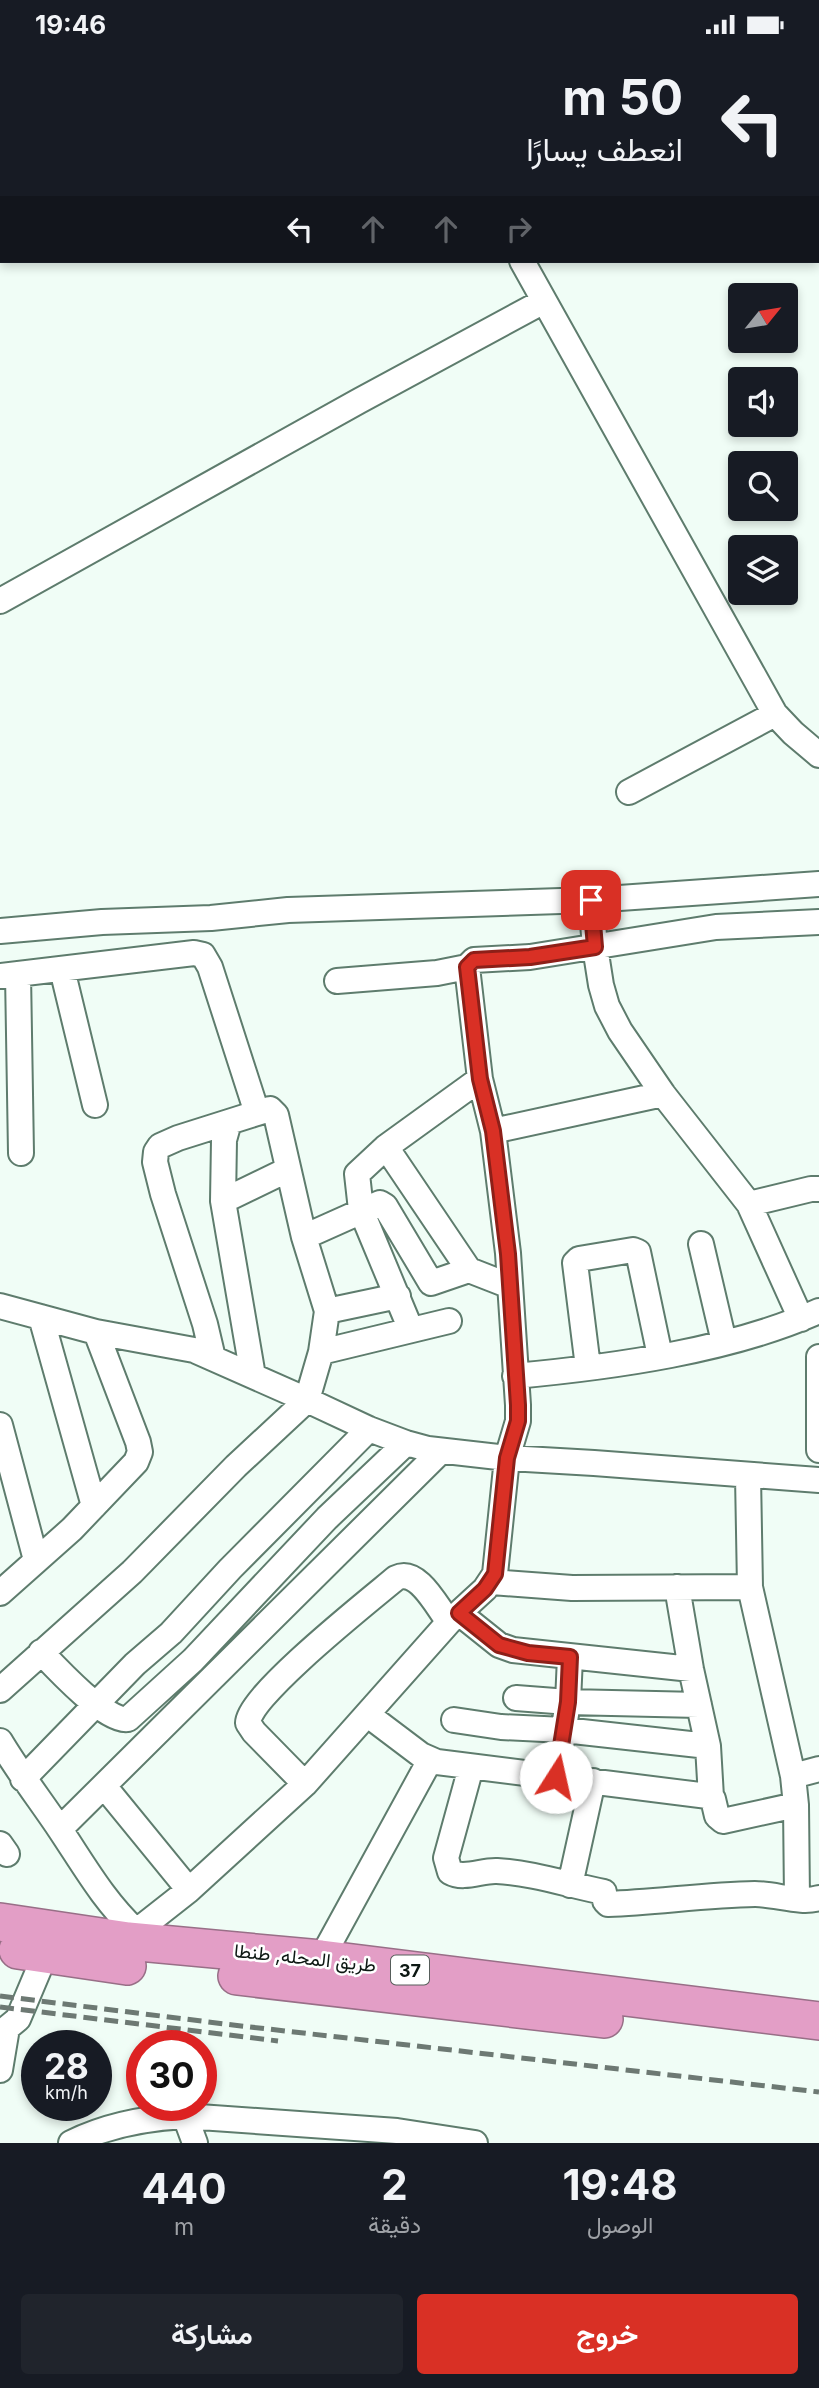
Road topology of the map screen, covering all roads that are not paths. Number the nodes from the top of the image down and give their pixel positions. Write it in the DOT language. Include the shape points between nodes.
graph roads {
  1 [pos="523,263"];
  2 [pos="544,301"];
  3 [pos="0,601"];
  4 [pos="775,713"];
  5 [pos="819,755"];
  6 [pos="629,792"];
  7 [pos="819,884"];
  8 [pos="661,895"];
  9 [pos="591,900"];
  10 [pos="819,922"];
  11 [pos="0,931"];
  12 [pos="666,935"];
  13 [pos="595,947"];
  14 [pos="467,967"];
  15 [pos="62,969"];
  16 [pos="9,975"];
  17 [pos="337,981"];
  18 [pos="480,1079"];
  19 [pos="663,1094"];
  20 [pos="95,1105"];
  21 [pos="257,1113"];
  22 [pos="229,1122"];
  23 [pos="493,1131"];
  24 [pos="386,1147"];
  25 [pos="22,1153"];
  26 [pos="287,1170"];
  27 [pos="819,1189"];
  28 [pos="223,1201"];
  29 [pos="749,1204"];
  30 [pos="361,1210"];
  31 [pos="304,1237"];
  32 [pos="701,1244"];
  33 [pos="469,1270"];
  34 [pos="510,1286"];
  35 [pos="398,1296"];
  36 [pos="0,1306"];
  37 [pos="327,1311"];
  38 [pos="810,1315"];
  39 [pos="41,1317"];
  40 [pos="449,1321"];
  41 [pos="411,1330"];
  42 [pos="96,1332"];
  43 [pos="724,1342"];
  44 [pos="321,1352"];
  45 [pos="660,1356"];
  46 [pos="819,1357"];
  47 [pos="214,1358"];
  48 [pos="588,1367"];
  49 [pos="253,1376"];
  50 [pos="515,1376"];
  51 [pos="819,1384"];
  52 [pos="307,1399"];
  53 [pos="0,1425"];
  54 [pos="369,1429"];
  55 [pos="406,1443"];
  56 [pos="819,1450"];
  57 [pos="441,1451"];
  58 [pos="507,1458"];
  59 [pos="748,1476"];
  60 [pos="819,1480"];
  61 [pos="94,1506"];
  62 [pos="36,1560"];
  63 [pos="492,1582"];
  64 [pos="677,1587"];
  65 [pos="750,1587"];
  66 [pos="0,1593"];
  67 [pos="454,1618"];
  68 [pos="41,1652"];
  69 [pos="570,1657"];
  70 [pos="691,1669"];
  71 [pos="0,1690"];
  72 [pos="516,1698"];
  73 [pos="568,1702"];
  74 [pos="97,1704"];
  75 [pos="699,1705"];
  76 [pos="368,1715"];
  77 [pos="454,1720"];
  78 [pos="564,1730"];
  79 [pos="0,1741"];
  80 [pos="708,1746"];
  81 [pos="430,1760"];
  82 [pos="471,1767"];
  83 [pos="819,1769"];
  84 [pos="793,1776"];
  85 [pos="556,1777"];
  86 [pos="23,1779"];
  87 [pos="593,1781"];
  88 [pos="305,1784"];
  89 [pos="104,1786"];
  90 [pos="711,1797"];
  91 [pos="796,1805"];
  92 [pos="60,1829"];
  93 [pos="570,1885"];
  94 [pos="189,1890"];
  95 [pos="808,1899"];
  96 [pos="0,1922"];
  97 [pos="130,1946"];
  98 [pos="0,1947"];
  99 [pos="46,1955"];
  100 [pos="321,1959"];
  101 [pos="819,2021"];
  102 [pos="3,2024"];
  103 [pos="819,2044"];
  104 [pos="0,2067"];
  105 [pos="217,2118"];
  106 [pos="136,2121"];
  107 [pos="188,2121"];
  108 [pos="79,2141"];
  109 [pos="195,2143"];
  110 [pos="475,2143"];
  1 -- 2 [label="street"];
  2 -- 3 [label="street"];
  2 -- 4 [label="street"];
  4 -- 5 [label="street"];
  4 -- 6 [label="street"];
  7 -- 8 [label="street"];
  8 -- 9 [label="street"];
  8 -- 12 [label="street"];
  9 -- 11 [label="street" via="288,911"];
  9 -- 13 [label="street"];
  10 -- 12 [label="street" via="716,927"];
  12 -- 13 [label="street"];
  13 -- 14 [label="street" via="474,960"];
  13 -- 19 [label="street" via="607,1006"];
  14 -- 17 [label="street"];
  14 -- 18 [label="street"];
  15 -- 16 [label="street"];
  15 -- 20 [label="street"];
  15 -- 21 [label="street" via="203,955"];
  16 -- 25 [label="street"];
  18 -- 23 [label="street"];
  18 -- 24 [label="street"];
  19 -- 23 [label="street"];
  19 -- 29 [label="street"];
  21 -- 22 [label="street"];
  21 -- 26 [label="street" via="270,1109 276,1115"];
  22 -- 28 [label="street" via="224,1140"];
  22 -- 47 [label="street" via="160,1146 155,1162"];
  23 -- 34 [label="street"];
  24 -- 30 [label="street" via="357,1174"];
  24 -- 33 [label="street"];
  26 -- 28 [label="street"];
  26 -- 31 [label="street"];
  27 -- 29 [label="street"];
  28 -- 49 [label="street"];
  29 -- 38 [label="street"];
  30 -- 31 [label="street"];
  30 -- 33 [label="street" via="380,1203 385,1206 431,1283"];
  30 -- 35 [label="street"];
  31 -- 37 [label="street"];
  32 -- 43 [label="street"];
  33 -- 34 [label="street"];
  34 -- 50 [label="street"];
  35 -- 37 [label="street"];
  35 -- 41 [label="street"];
  36 -- 39 [label="street"];
  37 -- 44 [label="street"];
  38 -- 43 [label="street"];
  39 -- 42 [label="street"];
  39 -- 61 [label="street"];
  40 -- 41 [label="street"];
  41 -- 44 [label="street"];
  42 -- 47 [label="street" via="176,1346"];
  42 -- 61 [label="street" via="140,1452"];
  43 -- 45 [label="street"];
  44 -- 52 [label="street"];
  45 -- 48 [label="street"];
  45 -- 48 [label="street" via="638,1252 633,1250 575,1263"];
  46 -- 51 [label="street"];
  47 -- 49 [label="street"];
  48 -- 50 [label="street"];
  49 -- 52 [label="street"];
  50 -- 58 [label="street" via="518,1421"];
  51 -- 56 [label="street"];
  52 -- 54 [label="street"];
  52 -- 68 [label="street" via="132,1572"];
  53 -- 62 [label="street"];
  54 -- 55 [label="street"];
  54 -- 74 [label="street"];
  55 -- 57 [label="street"];
  55 -- 74 [label="street" via="131,1717 118,1719"];
  57 -- 58 [label="street"];
  57 -- 89 [label="street"];
  58 -- 59 [label="street"];
  58 -- 63 [label="street"];
  59 -- 60 [label="street"];
  59 -- 65 [label="street"];
  61 -- 62 [label="street"];
  62 -- 66 [label="street"];
  63 -- 64 [label="street" via="572,1588"];
  63 -- 67 [label="street"];
  64 -- 65 [label="street"];
  64 -- 70 [label="street"];
  65 -- 84 [label="street"];
  67 -- 69 [label="street" via="499,1645"];
  67 -- 76 [label="street"];
  67 -- 88 [label="street" via="410,1575 403,1574 296,1663 251,1711 248,1723 254,1732"];
  68 -- 71 [label="street"];
  68 -- 74 [label="street"];
  69 -- 70 [label="street"];
  69 -- 73 [label="street"];
  70 -- 75 [label="street"];
  72 -- 73 [label="street"];
  73 -- 75 [label="street"];
  73 -- 78 [label="street"];
  74 -- 86 [label="street"];
  75 -- 80 [label="street"];
  76 -- 81 [label="street"];
  76 -- 88 [label="street"];
  77 -- 78 [label="street"];
  78 -- 80 [label="street"];
  78 -- 85 [label="street"];
  79 -- 86 [label="street"];
  80 -- 90 [label="street"];
  81 -- 82 [label="street"];
  81 -- 100 [label="street"];
  82 -- 85 [label="street"];
  82 -- 93 [label="street" via="446,1859 450,1872 538,1875"];
  83 -- 84 [label="street"];
  84 -- 91 [label="street"];
  85 -- 87 [label="street"];
  86 -- 92 [label="street"];
  87 -- 90 [label="street"];
  87 -- 93 [label="street"];
  88 -- 94 [label="street"];
  89 -- 92 [label="street"];
  89 -- 94 [label="street"];
  90 -- 91 [label="street" via="723,1821"];
  91 -- 95 [label="street"];
  92 -- 97 [label="street" via="110,1905"];
  93 -- 95 [label="street" via="604,1892 608,1904 751,1894"];
  94 -- 97 [label="street"];
  96 -- 97 [label="highway, طريق المحله, طنطا / 37"];
  97 -- 99 [label="highway, طريق المحله, طنطا / 37"];
  97 -- 100 [label="highway, طريق المحله, طنطا / 37"];
  97 -- 103 [label="highway, طريق المحله, طنطا / 37" via="236,1975"];
  98 -- 99 [label="highway, طريق المحله, طنطا / 37"];
  99 -- 102 [label="street" via="18,2019"];
  100 -- 101 [label="highway, طريق المحله, طنطا / 37"];
  102 -- 104 [label="street"];
  105 -- 110 [label="street" via="397,2131"];
  106 -- 108 [label="street"];
  107 -- 109 [label="street"];
}
